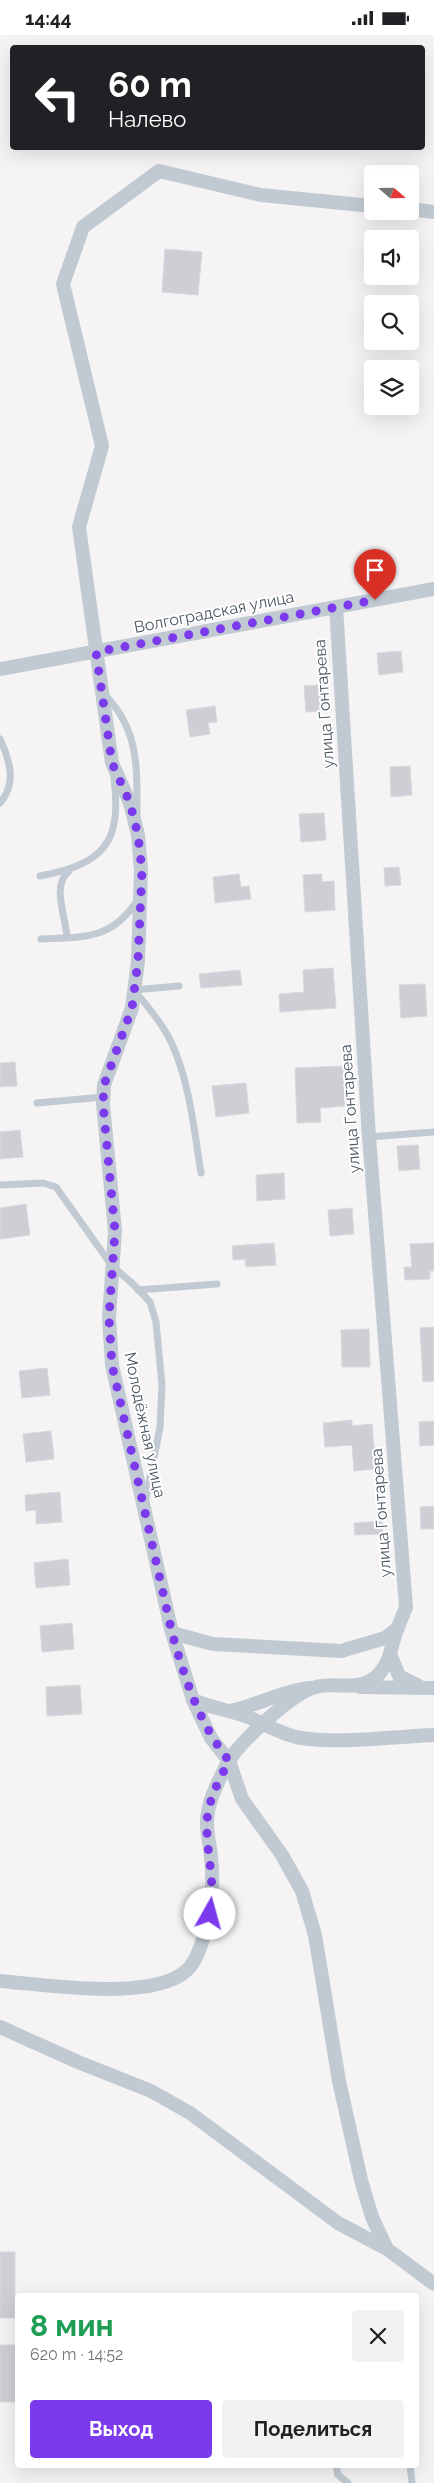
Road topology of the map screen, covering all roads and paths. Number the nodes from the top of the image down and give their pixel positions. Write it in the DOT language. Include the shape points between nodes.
graph roads {
  1 [pos="364,205"];
  2 [pos="419,210"];
  3 [pos="434,212"];
  4 [pos="434,589"];
  5 [pos="336,607"];
  6 [pos="96,652"];
  7 [pos="0,669"];
  8 [pos="101,691"];
  9 [pos="0,739"];
  10 [pos="112,763"];
  11 [pos="0,803"];
  12 [pos="138,835"];
  13 [pos="71,869"];
  14 [pos="40,876"];
  15 [pos="142,895"];
  16 [pos="67,938"];
  17 [pos="41,939"];
  18 [pos="179,986"];
  19 [pos="134,990"];
  20 [pos="103,1097"];
  21 [pos="37,1103"];
  22 [pos="434,1131"];
  23 [pos="370,1137"];
  24 [pos="200,1173"];
  25 [pos="0,1185"];
  26 [pos="112,1266"];
  27 [pos="217,1284"];
  28 [pos="138,1290"];
  29 [pos="144,1506"];
  30 [pos="398,1627"];
  31 [pos="172,1633"];
  32 [pos="391,1656"];
  33 [pos="315,1687"];
  34 [pos="353,1687"];
  35 [pos="429,1688"];
  36 [pos="193,1700"];
  37 [pos="230,1711"];
  38 [pos="263,1724"];
  39 [pos="434,1735"];
  40 [pos="229,1761"];
  41 [pos="0,1981"];
  42 [pos="2,2028"];
  43 [pos="387,2249"];
  44 [pos="434,2284"];
  45 [pos="337,2468"];
  46 [pos="410,2468"];
  47 [pos="348,2483"];
  48 [pos="412,2483"];
  1 -- 6 [label="street, Молодёжная улица" via="261,195 159,171 83,227 62,284 102,446 79,527"];
  2 -- 3 [label="street"];
  4 -- 5 [label="street, Волгоградская улица"];
  5 -- 6 [label="street, Волгоградская улица"];
  5 -- 23 [label="street, улица Гонтарева"];
  6 -- 7 [label="street, Волгоградская улица"];
  6 -- 8 [label="street, Молодёжная улица"];
  8 -- 10 [label="street, Молодёжная улица"];
  8 -- 12 [label="lane" via="119,710 128,728 137,776"];
  9 -- 11 [label="lane" via="11,774 10,784"];
  10 -- 12 [label="street, Молодёжная улица" via="130,803"];
  10 -- 13 [label="lane" via="117,815 113,831 105,846"];
  12 -- 15 [label="street, Молодёжная улица"];
  13 -- 14 [label="lane"];
  13 -- 16 [label="lane" via="59,885"];
  15 -- 16 [label="lane" via="128,915 114,927 87,937"];
  15 -- 19 [label="street, Молодёжная улица"];
  16 -- 17 [label="lane"];
  18 -- 19 [label="lane"];
  19 -- 20 [label="street, Молодёжная улица" via="132,1008 104,1085"];
  19 -- 24 [label="lane" via="162,1025 172,1044 191,1107"];
  20 -- 21 [label="lane"];
  20 -- 26 [label="street, Молодёжная улица" via="115,1231"];
  22 -- 23 [label="lane"];
  23 -- 30 [label="street, улица Гонтарева" via="406,1607"];
  25 -- 26 [label="lane" via="43,1183 56,1187"];
  26 -- 28 [label="lane"];
  26 -- 29 [label="street, Молодёжная улица" via="109,1317 112,1365"];
  27 -- 28 [label="lane"];
  28 -- 29 [label="lane" via="150,1302 156,1322 162,1385 160,1427"];
  29 -- 31 [label="street, Молодёжная улица"];
  30 -- 31 [label="street" via="385,1639 341,1651 213,1644"];
  30 -- 32 [label="street"];
  31 -- 36 [label="street, Молодёжная улица"];
  32 -- 34 [label="street" via="380,1673 369,1682"];
  32 -- 35 [label="street" via="399,1676"];
  33 -- 34 [label="street"];
  33 -- 37 [label="street" via="290,1691"];
  33 -- 38 [label="street"];
  34 -- 35 [label="street"];
  36 -- 37 [label="street"];
  36 -- 40 [label="street, Молодёжная улица" via="211,1738"];
  37 -- 38 [label="street"];
  38 -- 39 [label="street" via="299,1737 327,1740"];
  38 -- 40 [label="street"];
  40 -- 41 [label="street" via="213,1791 207,1822 213,1898 195,1961 179,1976 152,1984 108,1990"];
  40 -- 43 [label="street, Молодёжная улица" via="242,1799 282,1855 302,1891 315,1935 339,2081 361,2180 372,2217"];
  42 -- 43 [label="street" via="151,2091 190,2113 338,2223"];
  43 -- 44 [label="street"];
  45 -- 47 [label="lane" via="338,2475"];
  46 -- 48 [label="lane"];
}
